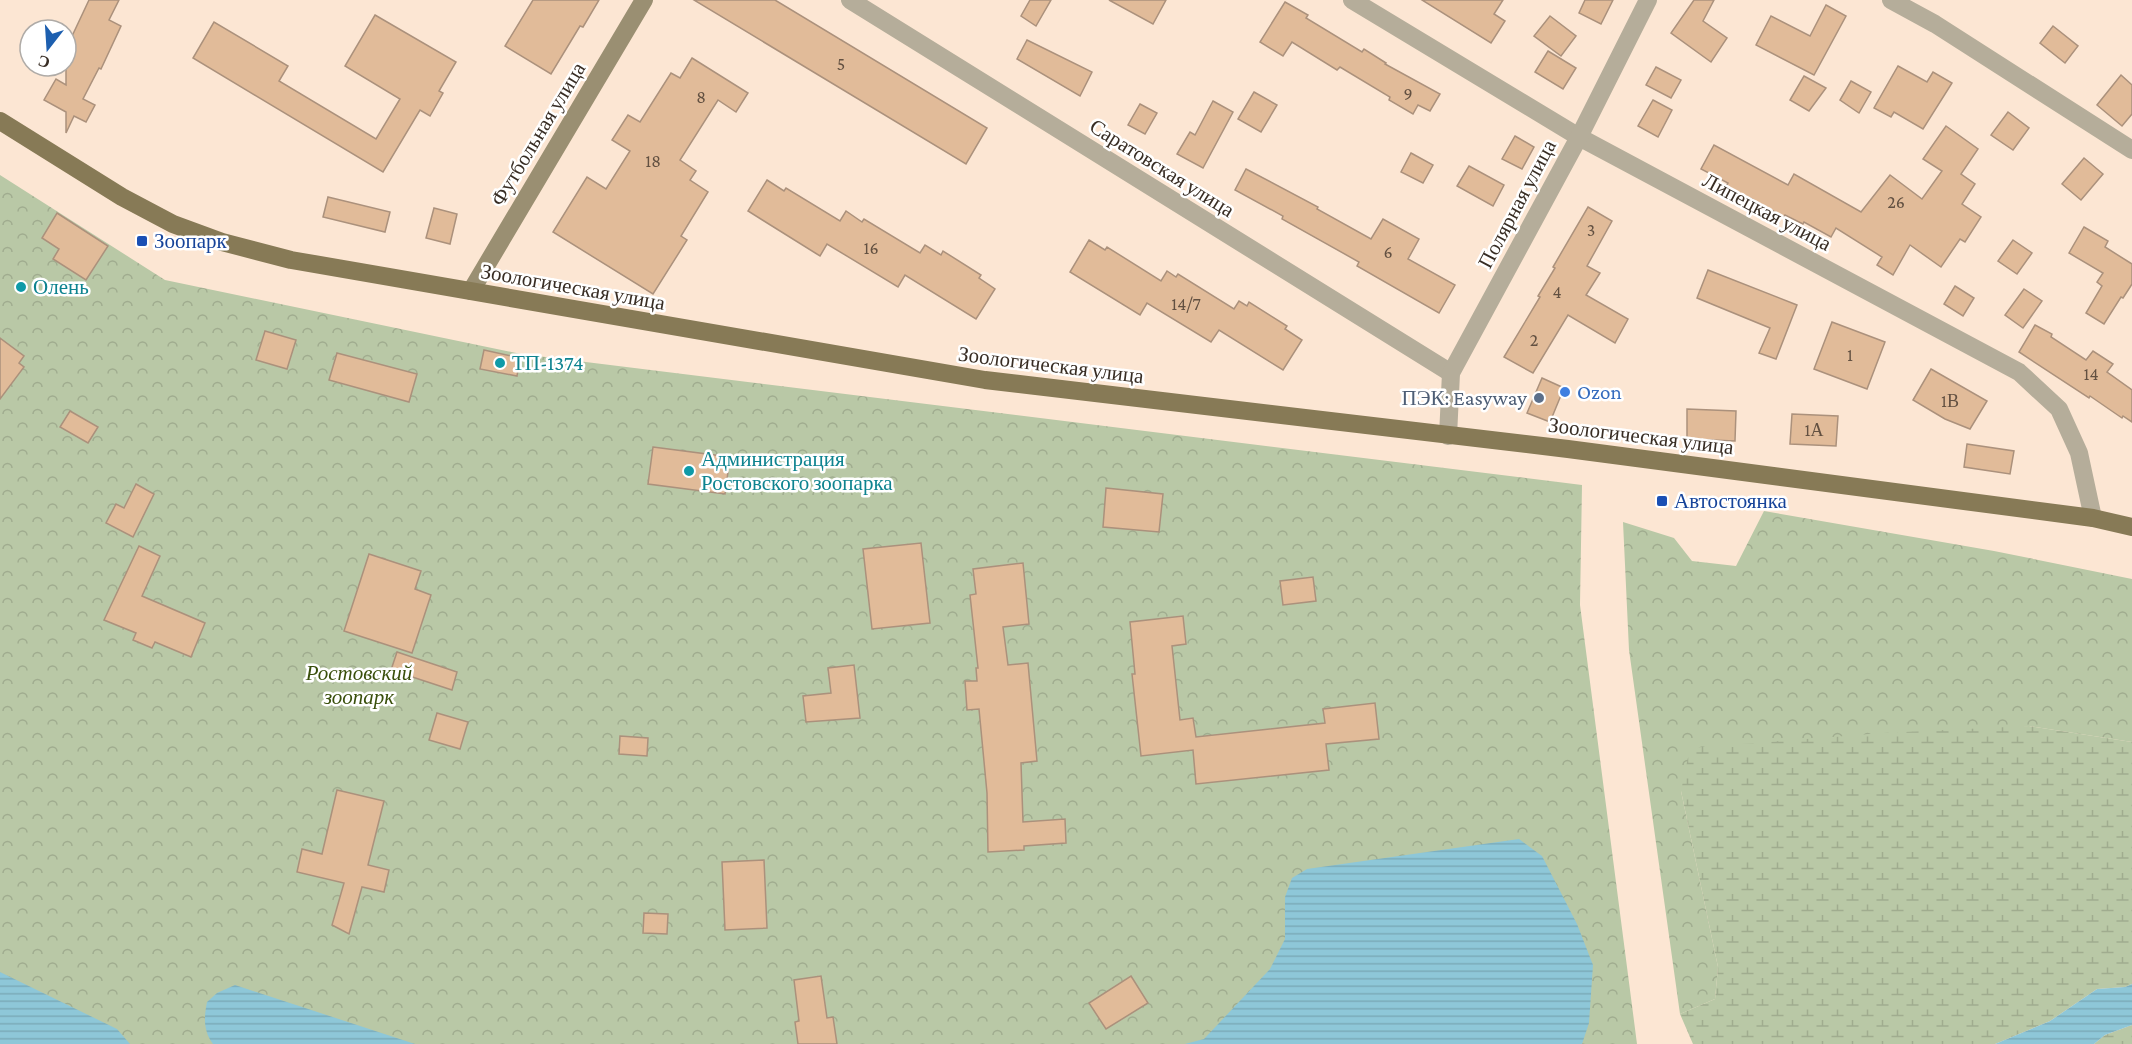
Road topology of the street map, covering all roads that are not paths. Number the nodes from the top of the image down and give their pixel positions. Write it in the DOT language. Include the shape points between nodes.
graph roads {
  1 [pos="644,0"];
  2 [pos="850,0"];
  3 [pos="1352,0"];
  4 [pos="1648,0"];
  5 [pos="1892,0"];
  6 [pos="0,121"];
  7 [pos="1579,137"];
  8 [pos="2132,150"];
  9 [pos="471,291"];
  10 [pos="1451,373"];
  11 [pos="1448,436"];
  12 [pos="2092,518"];
  13 [pos="2132,528"];
  1 -- 9 [label="main road, Футбольная улица"];
  2 -- 10 [label="street, Саратовская улица"];
  3 -- 7 [label="street, Липецкая улица"];
  4 -- 7 [label="street, Полярная улица"];
  5 -- 8 [label="street"];
  6 -- 9 [label="main road, Зоологическая улица" via="122,197 173,224 222,242 291,260"];
  7 -- 10 [label="street, Полярная улица"];
  7 -- 12 [label="street, Липецкая улица" via="2019,372 2059,409 2079,453"];
  9 -- 11 [label="main road, Зоологическая улица" via="985,380"];
  10 -- 11 [label="street, Полярная улица"];
  11 -- 12 [label="main road, Зоологическая улица"];
  12 -- 13 [label="main road, Зоологическая улица"];
}
